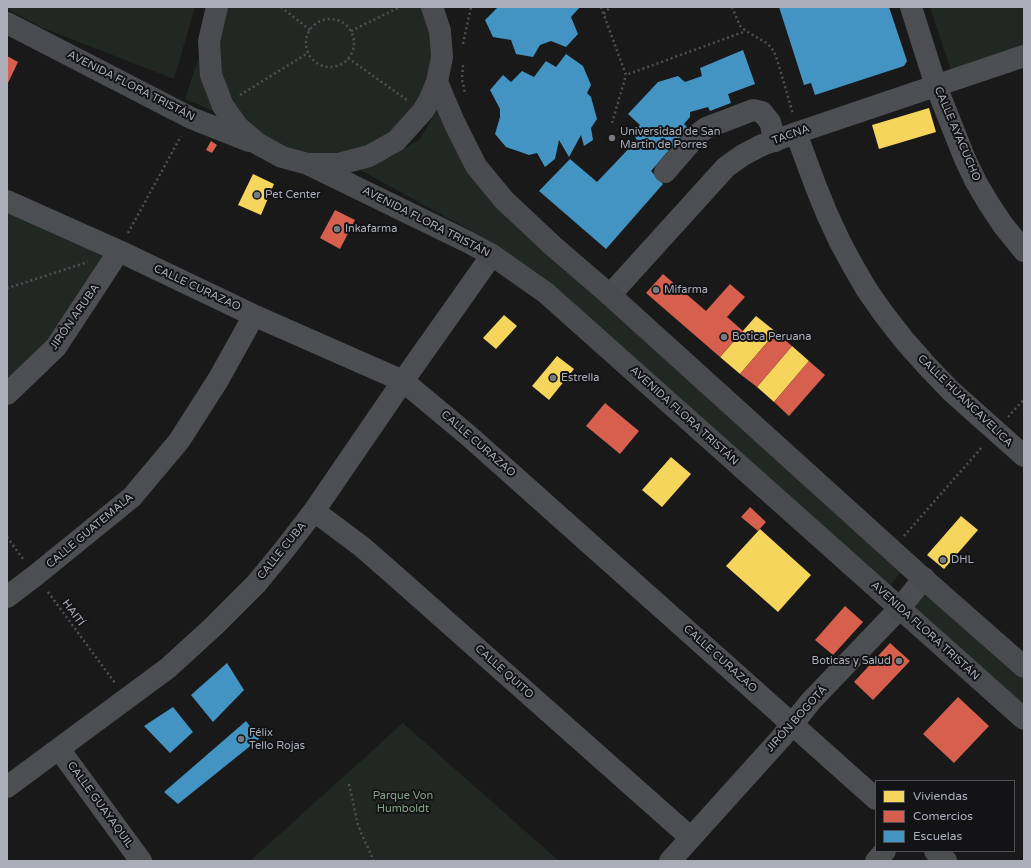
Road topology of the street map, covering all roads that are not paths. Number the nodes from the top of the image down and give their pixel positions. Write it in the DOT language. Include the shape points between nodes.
graph roads {
  1 [pos="217,7"];
  2 [pos="432,7"];
  3 [pos="448,7"];
  4 [pos="911,7"];
  5 [pos="7,23"];
  6 [pos="440,31"];
  7 [pos="1024,56"];
  8 [pos="437,82"];
  9 [pos="936,86"];
  10 [pos="796,133"];
  11 [pos="776,141"];
  12 [pos="258,144"];
  13 [pos="308,164"];
  14 [pos="665,172"];
  15 [pos="7,201"];
  16 [pos="119,251"];
  17 [pos="1024,251"];
  18 [pos="492,255"];
  19 [pos="610,295"];
  20 [pos="253,315"];
  21 [pos="403,381"];
  22 [pos="7,394"];
  23 [pos="1024,456"];
  24 [pos="314,511"];
  25 [pos="924,578"];
  26 [pos="7,597"];
  27 [pos="900,608"];
  28 [pos="1024,667"];
  29 [pos="1024,719"];
  30 [pos="792,724"];
  31 [pos="59,749"];
  32 [pos="7,787"];
  33 [pos="875,798"];
  34 [pos="691,838"];
  35 [pos="884,852"];
  36 [pos="936,852"];
  37 [pos="142,861"];
  38 [pos="670,861"];
  39 [pos="876,861"];
  40 [pos="946,861"];
  1 -- 12 [label="main road" via="209,41 211,75 223,106 238,127"];
  2 -- 6 [label="main road"];
  3 -- 6 [label="main road"];
  4 -- 9 [label="street, CALLE AYACUCHO"];
  5 -- 12 [label="main road, AVENIDA FLORA TRISTÁN" via="191,118"];
  6 -- 8 [label="main road" via="442,57"];
  7 -- 9 [label="street, TACNA"];
  8 -- 13 [label="main road" via="423,111 396,141 369,156 339,164"];
  8 -- 19 [label="main road" via="476,166 504,200"];
  9 -- 10 [label="street, TACNA"];
  9 -- 17 [label="street, CALLE AYACUCHO" via="976,182 1003,225"];
  10 -- 11 [label="street, TACNA"];
  10 -- 23 [label="street, CALLE HUANCAVELICA" via="843,248 883,313 951,391"];
  11 -- 14 [label="street" via="770,122 762,112 753,110 706,128"];
  11 -- 19 [label="street, TACNA" via="762,145 726,167"];
  12 -- 13 [label="main road" via="282,157"];
  13 -- 18 [label="main road, AVENIDA FLORA TRISTÁN"];
  15 -- 16 [label="street, CALLE CURAZAO"];
  16 -- 20 [label="street, CALLE CURAZAO"];
  16 -- 22 [label="street, JIRÓN ARUBA" via="56,347"];
  18 -- 21 [label="street, CALLE CUBA"];
  18 -- 27 [label="main road, AVENIDA FLORA TRISTÁN" via="546,293"];
  19 -- 25 [label="main road"];
  20 -- 21 [label="street, CALLE CURAZAO"];
  20 -- 26 [label="street, CALLE GUATEMALA" via="218,380 179,441 132,497"];
  21 -- 24 [label="street, CALLE CUBA"];
  21 -- 30 [label="street, CALLE CURAZAO" via="469,436"];
  24 -- 31 [label="street, CALLE CUBA" via="256,584 191,648"];
  24 -- 34 [label="street, CALLE QUITO" via="361,546"];
  25 -- 27 [label="street, JIRÓN BOGOTÁ"];
  25 -- 28 [label="main road"];
  27 -- 29 [label="main road, AVENIDA FLORA TRISTÁN"];
  27 -- 30 [label="street, JIRÓN BOGOTÁ"];
  30 -- 33 [label="street, CALLE CURAZAO"];
  30 -- 34 [label="street, JIRÓN BOGOTÁ"];
  31 -- 32 [label="street, CALLE CUBA"];
  31 -- 37 [label="street, CALLE GUAYAQUIL"];
  34 -- 38 [label="street, JIRÓN BOGOTÁ"];
  35 -- 39 [label="street"];
  36 -- 40 [label="street"];
}
